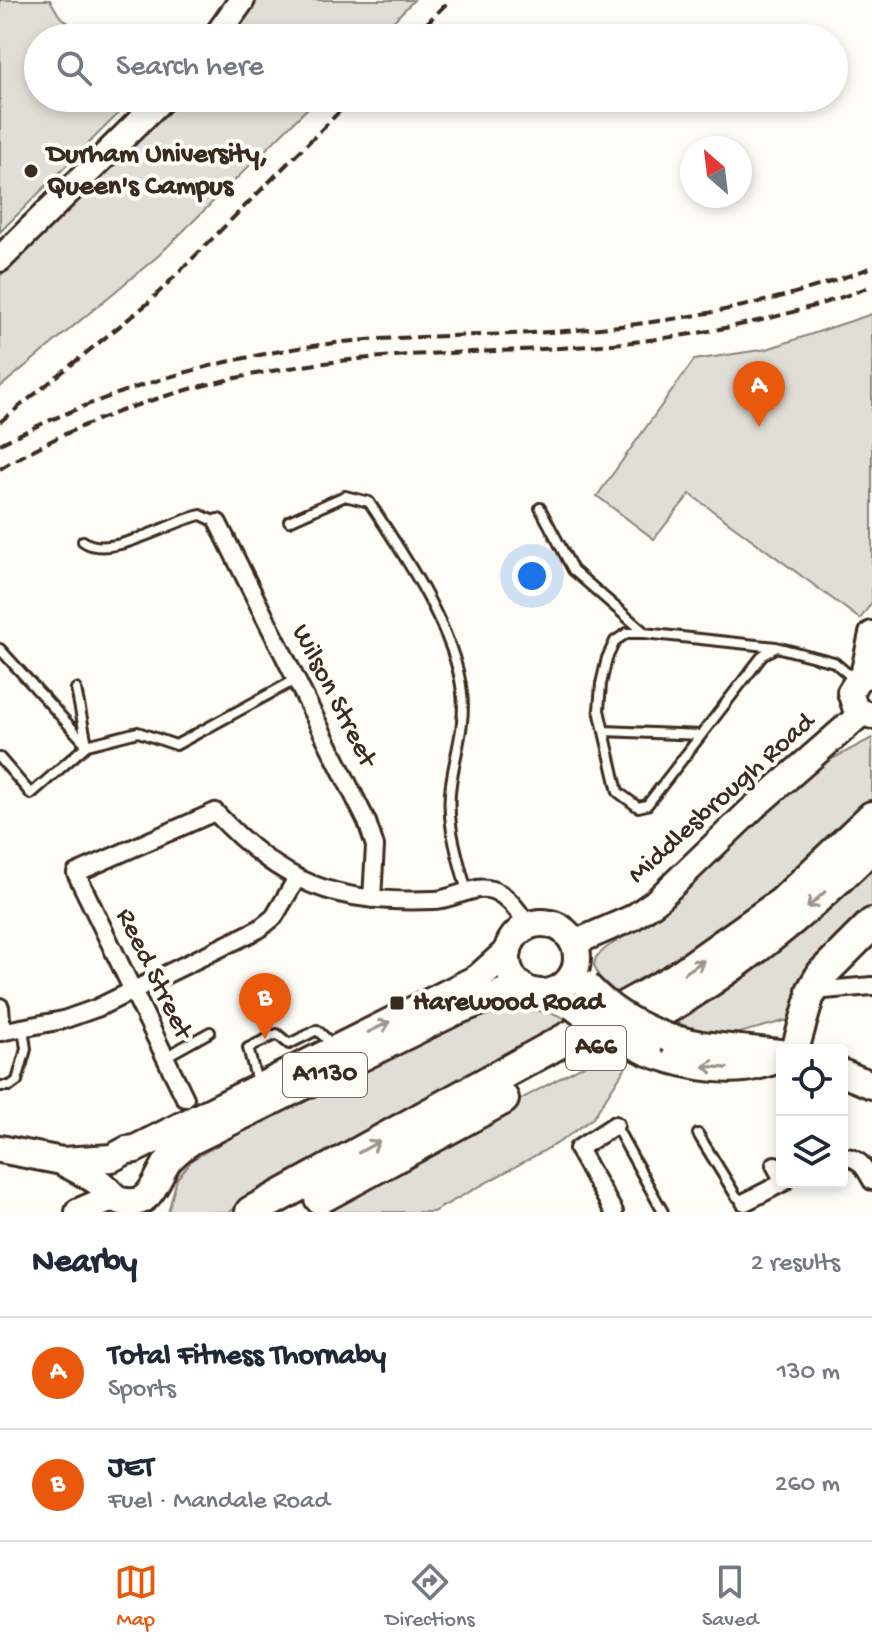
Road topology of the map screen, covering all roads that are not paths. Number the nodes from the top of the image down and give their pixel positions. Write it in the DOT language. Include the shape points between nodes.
graph roads {
  1 [pos="242,0"];
  2 [pos="225,24"];
  3 [pos="149,112"];
  4 [pos="0,259"];
  5 [pos="540,508"];
  6 [pos="289,521"];
  7 [pos="218,523"];
  8 [pos="83,541"];
  9 [pos="644,633"];
  10 [pos="872,634"];
  11 [pos="776,647"];
  12 [pos="0,649"];
  13 [pos="864,677"];
  14 [pos="295,680"];
  15 [pos="76,689"];
  16 [pos="867,715"];
  17 [pos="604,731"];
  18 [pos="701,735"];
  19 [pos="87,745"];
  20 [pos="0,758"];
  21 [pos="872,817"];
  22 [pos="872,846"];
  23 [pos="297,878"];
  24 [pos="467,893"];
  25 [pos="372,899"];
  26 [pos="872,924"];
  27 [pos="528,926"];
  28 [pos="508,951"];
  29 [pos="577,974"];
  30 [pos="872,986"];
  31 [pos="131,990"];
  32 [pos="536,990"];
  33 [pos="812,991"];
  34 [pos="0,1007"];
  35 [pos="23,1028"];
  36 [pos="1,1032"];
  37 [pos="210,1032"];
  38 [pos="797,1044"];
  39 [pos="336,1048"];
  40 [pos="776,1055"];
  41 [pos="164,1057"];
  42 [pos="848,1075"];
  43 [pos="872,1085"];
  44 [pos="0,1086"];
  45 [pos="259,1086"];
  46 [pos="185,1098"];
  47 [pos="615,1125"];
  48 [pos="698,1134"];
  49 [pos="0,1149"];
  50 [pos="123,1154"];
  51 [pos="848,1156"];
  52 [pos="62,1161"];
  53 [pos="872,1181"];
  54 [pos="776,1182"];
  55 [pos="156,1192"];
  56 [pos="120,1200"];
  57 [pos="745,1202"];
  58 [pos="79,1212"];
  59 [pos="251,1212"];
  60 [pos="294,1212"];
  61 [pos="614,1212"];
  62 [pos="663,1212"];
  1 -- 2 [label="main road"];
  3 -- 4 [label="main road"];
  5 -- 9 [label="lane" via="573,570"];
  6 -- 24 [label="lane" via="345,496 369,502 447,638 462,692 463,724 450,785 450,820"];
  7 -- 8 [label="lane" via="201,515 111,547"];
  7 -- 14 [label="street, Wilson Street"];
  9 -- 11 [label="lane"];
  9 -- 17 [label="lane" via="627,633 615,641 607,658 599,710"];
  10 -- 13 [label="main road, Middlesbrough Road"];
  11 -- 13 [label="lane" via="834,662"];
  11 -- 18 [label="lane" via="763,655"];
  12 -- 19 [label="lane"];
  13 -- 16 [label="main road, Middlesbrough Road" via="850,692 856,710"];
  14 -- 19 [label="lane" via="176,745 138,732"];
  14 -- 25 [label="street, Wilson Street" via="367,822 375,846"];
  15 -- 19 [label="lane"];
  16 -- 29 [label="main road, Middlesbrough Road" via="753,808"];
  17 -- 18 [label="lane"];
  17 -- 18 [label="lane" via="618,792 638,807 647,805"];
  19 -- 20 [label="lane" via="31,794"];
  59 -- 21 [label="highway, A66, one-way" via="675,979 782,903"];
  22 -- 60 [label="highway, A66, one-way" via="797,918 688,996"];
  23 -- 25 [label="street" via="338,896"];
  23 -- 31 [label="street" via="274,917 259,929"];
  23 -- 31 [label="street, Reed Street" via="244,843 215,812 76,873"];
  24 -- 25 [label="street" via="437,900"];
  24 -- 27 [label="street" via="488,889 502,895"];
  26 -- 33 [label="highway"];
  27 -- 28 [label="main road, A1130"];
  27 -- 29 [label="main road" via="549,923 568,934"];
  28 -- 32 [label="main road" via="510,972"];
  39 -- 28 [label="main road, A1130, one-way" via="478,978"];
  29 -- 32 [label="main road"];
  29 -- 32 [label="main road, A1130"];
  29 -- 40 [label="main road, bridge" via="659,1045"];
  30 -- 33 [label="street"];
  31 -- 35 [label="street" via="63,1020"];
  31 -- 41 [label="street, Reed Street"];
  32 -- 55 [label="main road, A1130" via="502,993 466,1007 230,1121 180,1149"];
  33 -- 38 [label="main road"];
  34 -- 36 [label="street"];
  35 -- 36 [label="street"];
  35 -- 44 [label="lane" via="26,1049 17,1081"];
  37 -- 41 [label="lane"];
  39 -- 45 [label="main road, A1130"];
  39 -- 45 [label="lane" via="317,1030 289,1044 277,1034 248,1048"];
  41 -- 46 [label="street, Reed Street"];
  42 -- 43 [label="main road"];
  45 -- 50 [label="main road, A1130"];
  47 -- 61 [label="street" via="578,1149"];
  47 -- 62 [label="lane"];
  48 -- 57 [label="lane"];
  49 -- 52 [label="main road, A1130"];
  50 -- 52 [label="main road, A1130"];
  50 -- 55 [label="main road" via="149,1155"];
  50 -- 56 [label="main road" via="105,1173"];
  51 -- 53 [label="street" via="863,1164"];
  52 -- 56 [label="main road, A1130"];
  54 -- 57 [label="street"];
  55 -- 56 [label="main road" via="142,1201"];
  56 -- 58 [label="main road"];
}
